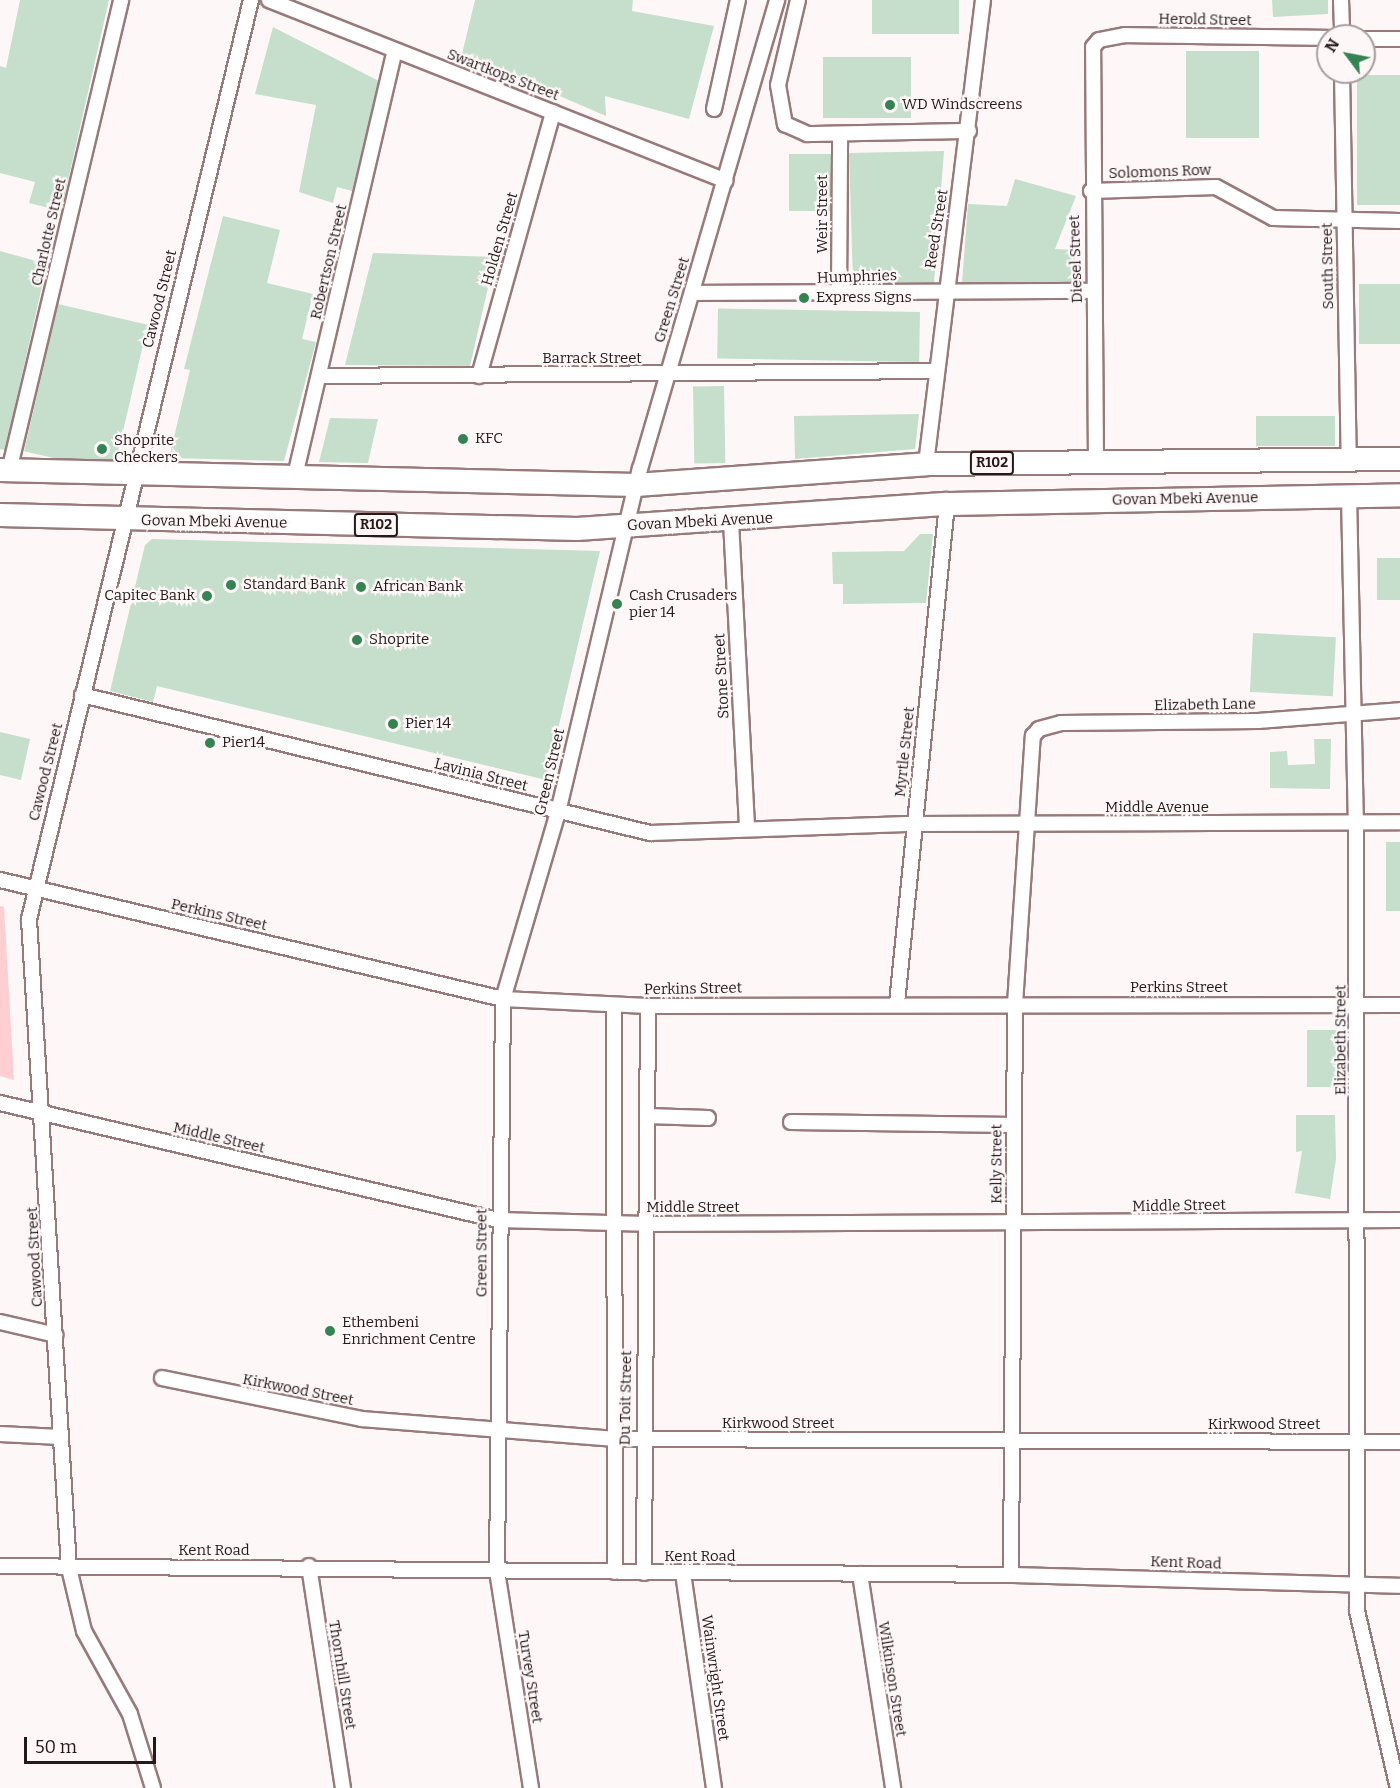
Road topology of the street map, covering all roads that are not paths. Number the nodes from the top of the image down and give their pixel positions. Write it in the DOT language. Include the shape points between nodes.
graph roads {
  1 [pos="121,0"];
  2 [pos="251,0"];
  3 [pos="269,0"];
  4 [pos="738,0"];
  5 [pos="777,0"];
  6 [pos="798,0"];
  7 [pos="983,0"];
  8 [pos="1341,0"];
  9 [pos="1341,24"];
  10 [pos="1316,38"];
  11 [pos="1376,39"];
  12 [pos="1400,39"];
  13 [pos="395,51"];
  14 [pos="1090,55"];
  15 [pos="1342,84"];
  16 [pos="714,110"];
  17 [pos="553,112"];
  18 [pos="969,131"];
  19 [pos="840,134"];
  20 [pos="725,182"];
  21 [pos="1091,191"];
  22 [pos="1344,221"];
  23 [pos="1400,221"];
  24 [pos="945,290"];
  25 [pos="1094,291"];
  26 [pos="692,293"];
  27 [pos="839,295"];
  28 [pos="937,371"];
  29 [pos="319,376"];
  30 [pos="479,376"];
  31 [pos="666,376"];
  32 [pos="1400,459"];
  33 [pos="1349,460"];
  34 [pos="1096,462"];
  35 [pos="926,464"];
  36 [pos="5,470"];
  37 [pos="135,475"];
  38 [pos="294,480"];
  39 [pos="636,485"];
  40 [pos="1349,495"];
  41 [pos="1400,495"];
  42 [pos="947,504"];
  43 [pos="0,515"];
  44 [pos="125,520"];
  45 [pos="731,521"];
  46 [pos="627,526"];
  47 [pos="81,695"];
  48 [pos="1400,710"];
  49 [pos="1355,714"];
  50 [pos="1029,754"];
  51 [pos="558,812"];
  52 [pos="1400,822"];
  53 [pos="1356,823"];
  54 [pos="914,824"];
  55 [pos="1023,826"];
  56 [pos="747,829"];
  57 [pos="0,880"];
  58 [pos="35,888"];
  59 [pos="503,999"];
  60 [pos="897,1003"];
  61 [pos="1015,1004"];
  62 [pos="614,1005"];
  63 [pos="1357,1005"];
  64 [pos="1400,1005"];
  65 [pos="648,1006"];
  66 [pos="0,1103"];
  67 [pos="45,1115"];
  68 [pos="647,1116"];
  69 [pos="708,1118"];
  70 [pos="791,1122"];
  71 [pos="1014,1125"];
  72 [pos="498,1220"];
  73 [pos="1358,1220"];
  74 [pos="1400,1220"];
  75 [pos="614,1224"];
  76 [pos="646,1224"];
  77 [pos="1013,1224"];
  78 [pos="0,1322"];
  79 [pos="56,1335"];
  80 [pos="162,1378"];
  81 [pos="499,1433"];
  82 [pos="0,1434"];
  83 [pos="60,1437"];
  84 [pos="615,1439"];
  85 [pos="641,1440"];
  86 [pos="1013,1442"];
  87 [pos="1356,1442"];
  88 [pos="1400,1442"];
  89 [pos="0,1566"];
  90 [pos="309,1566"];
  91 [pos="69,1568"];
  92 [pos="497,1570"];
  93 [pos="615,1572"];
  94 [pos="644,1573"];
  95 [pos="683,1573"];
  96 [pos="860,1574"];
  97 [pos="1011,1575"];
  98 [pos="1356,1584"];
  99 [pos="1400,1586"];
  100 [pos="153,1788"];
  101 [pos="343,1788"];
  102 [pos="531,1788"];
  103 [pos="714,1788"];
  104 [pos="893,1788"];
  105 [pos="1398,1788"];
  1 -- 36 [label="street, Charlotte Street"];
  2 -- 37 [label="street, Cawood Street"];
  3 -- 13 [label="street, Swartkops Street"];
  4 -- 16 [label="street"];
  5 -- 20 [label="street, Green Street"];
  6 -- 19 [label="street" via="778,85 779,113 799,132"];
  7 -- 18 [label="street, Reed Street"];
  8 -- 9 [label="street"];
  10 -- 14 [label="street, Herold Street" via="1110,35 1099,40"];
  11 -- 12 [label="street"];
  13 -- 17 [label="street, Swartkops Street"];
  13 -- 29 [label="street, Robertson Street"];
  14 -- 21 [label="street, Diesel Street"];
  15 -- 22 [label="street, South Street"];
  17 -- 20 [label="street, Swartkops Street"];
  17 -- 30 [label="street, Holden Street"];
  18 -- 19 [label="street"];
  18 -- 24 [label="street, Reed Street"];
  19 -- 27 [label="street, Weir Street"];
  20 -- 26 [label="street, Green Street"];
  21 -- 22 [label="street, Solomons Row" via="1216,187 1273,218"];
  21 -- 25 [label="street, Diesel Street"];
  22 -- 23 [label="street, Solomons Row"];
  22 -- 33 [label="street, South Street"];
  24 -- 25 [label="street, Humphries"];
  24 -- 27 [label="street, Humphries"];
  24 -- 28 [label="street, Reed Street"];
  25 -- 34 [label="street, Diesel Street"];
  26 -- 27 [label="street, Humphries"];
  26 -- 31 [label="street, Green Street"];
  28 -- 31 [label="street, Barrack Street"];
  28 -- 35 [label="street, Reed Street"];
  29 -- 30 [label="street, Barrack Street"];
  29 -- 38 [label="street, Robertson Street"];
  30 -- 31 [label="street, Barrack Street"];
  31 -- 39 [label="street, Green Street"];
  32 -- 33 [label="main road, R102"];
  33 -- 34 [label="main road, R102"];
  34 -- 35 [label="main road, R102"];
  35 -- 39 [label="main road, R102"];
  36 -- 37 [label="main road, R102"];
  37 -- 38 [label="main road, R102"];
  37 -- 44 [label="street, Cawood Street"];
  38 -- 39 [label="main road, R102"];
  39 -- 46 [label="street, Green Street"];
  40 -- 41 [label="main road, Govan Mbeki Avenue / R102"];
  40 -- 42 [label="main road, Govan Mbeki Avenue / R102"];
  40 -- 49 [label="street, Elizabeth Street"];
  42 -- 45 [label="main road, Govan Mbeki Avenue / R102"];
  42 -- 54 [label="street, Myrtle Street"];
  43 -- 44 [label="main road, Govan Mbeki Avenue / R102"];
  44 -- 46 [label="main road, Govan Mbeki Avenue / R102" via="537,529"];
  44 -- 47 [label="street, Cawood Street"];
  45 -- 46 [label="main road, Govan Mbeki Avenue / R102"];
  45 -- 56 [label="street, Stone Street"];
  46 -- 51 [label="street, Green Street"];
  47 -- 51 [label="street, Lavinia Street"];
  47 -- 58 [label="street, Cawood Street"];
  48 -- 49 [label="street, Elizabeth Lane"];
  49 -- 50 [label="street, Elizabeth Lane" via="1061,723 1039,729"];
  49 -- 53 [label="street, Elizabeth Street"];
  50 -- 55 [label="street, Kelly Street"];
  51 -- 56 [label="street, Lavinia Street" via="650,832"];
  51 -- 59 [label="street, Green Street"];
  52 -- 53 [label="street, Middle Avenue"];
  53 -- 55 [label="street, Middle Avenue"];
  53 -- 63 [label="street, Elizabeth Street"];
  54 -- 55 [label="street, Middle Avenue"];
  54 -- 56 [label="street, Lavinia Street"];
  54 -- 60 [label="street, Myrtle Street"];
  55 -- 61 [label="street, Kelly Street"];
  57 -- 58 [label="street, Perkins Street"];
  58 -- 59 [label="street, Perkins Street"];
  58 -- 67 [label="street, Cawood Street" via="28,934"];
  59 -- 62 [label="street, Perkins Street"];
  59 -- 72 [label="street, Green Street"];
  60 -- 61 [label="street, Perkins Street"];
  60 -- 65 [label="street, Perkins Street"];
  61 -- 63 [label="street, Perkins Street"];
  61 -- 71 [label="street, Kelly Street"];
  62 -- 65 [label="street, Perkins Street"];
  62 -- 75 [label="street"];
  63 -- 64 [label="street, Perkins Street"];
  63 -- 73 [label="street, Elizabeth Street"];
  65 -- 68 [label="street, Du Toit Street"];
  66 -- 67 [label="street, Middle Street"];
  67 -- 72 [label="street, Middle Street"];
  67 -- 79 [label="street, Cawood Street"];
  68 -- 69 [label="street"];
  68 -- 76 [label="street, Du Toit Street"];
  70 -- 71 [label="street"];
  71 -- 77 [label="street, Kelly Street"];
  72 -- 75 [label="street, Middle Street"];
  72 -- 81 [label="street, Green Street"];
  73 -- 74 [label="street, Middle Street"];
  73 -- 77 [label="street, Middle Street"];
  73 -- 87 [label="street, Elizabeth Street"];
  75 -- 76 [label="street, Middle Street"];
  75 -- 84 [label="street"];
  76 -- 77 [label="street, Middle Street"];
  76 -- 85 [label="street, Du Toit Street"];
  77 -- 86 [label="street, Kelly Street"];
  78 -- 79 [label="street"];
  79 -- 83 [label="street, Cawood Street"];
  80 -- 81 [label="street, Kirkwood Street" via="333,1415"];
  81 -- 84 [label="street, Kirkwood Street"];
  81 -- 92 [label="street, Green Street"];
  82 -- 83 [label="street"];
  83 -- 91 [label="street, Cawood Street"];
  84 -- 85 [label="street, Kirkwood Street"];
  84 -- 93 [label="street"];
  85 -- 86 [label="street, Kirkwood Street"];
  85 -- 94 [label="street, Du Toit Street"];
  86 -- 87 [label="street, Kirkwood Street"];
  86 -- 97 [label="street, Kelly Street"];
  87 -- 88 [label="street, Kirkwood Street"];
  87 -- 98 [label="street, Elizabeth Street"];
  89 -- 91 [label="street, Kent Road"];
  90 -- 91 [label="street, Kent Road"];
  90 -- 92 [label="street, Kent Road"];
  90 -- 101 [label="street, Thornhill Street"];
  91 -- 100 [label="street, Cawood Street" via="84,1631 130,1714"];
  92 -- 93 [label="street, Kent Road"];
  92 -- 102 [label="street, Turvey Street"];
  93 -- 94 [label="street, Kent Road"];
  94 -- 95 [label="street, Kent Road"];
  95 -- 96 [label="street, Kent Road"];
  95 -- 103 [label="street, Wainwright Street"];
  96 -- 97 [label="street, Kent Road"];
  96 -- 104 [label="street, Wilkinson Street"];
  97 -- 98 [label="street, Kent Road"];
  98 -- 99 [label="street, Kent Road"];
  98 -- 105 [label="street, Elizabeth Street" via="1359,1629"];
}
